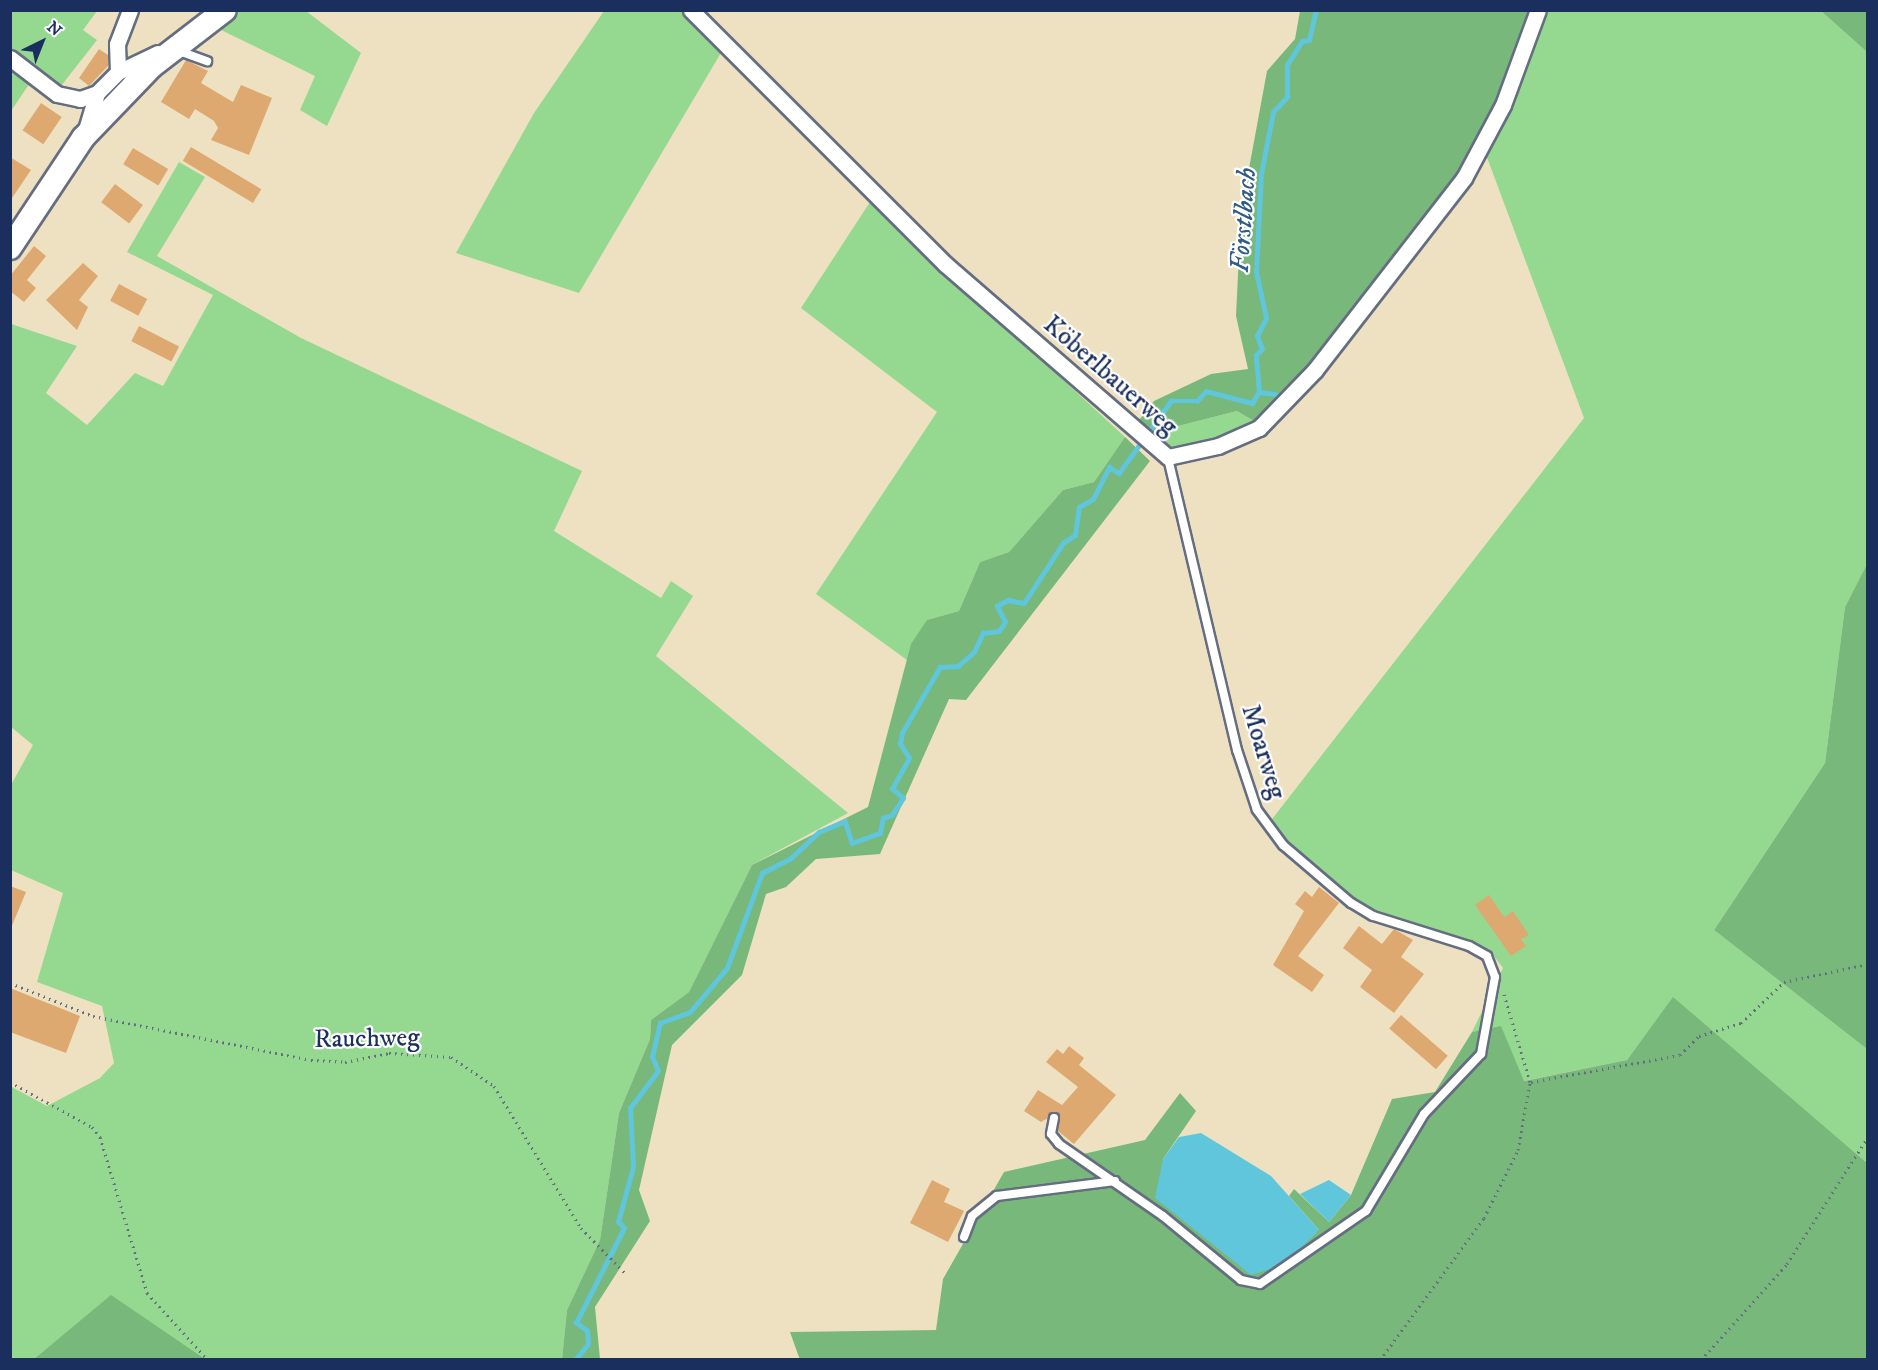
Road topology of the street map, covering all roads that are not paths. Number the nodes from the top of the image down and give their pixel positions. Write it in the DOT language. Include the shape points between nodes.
graph roads {
  1 [pos="130,10"];
  2 [pos="225,10"];
  3 [pos="691,10"];
  4 [pos="1538,10"];
  5 [pos="182,44"];
  6 [pos="10,58"];
  7 [pos="207,61"];
  8 [pos="118,72"];
  9 [pos="97,93"];
  10 [pos="83,138"];
  11 [pos="10,248"];
  12 [pos="1168,458"];
  13 [pos="1054,1118"];
  14 [pos="1115,1181"];
  15 [pos="964,1237"];
  1 -- 8 [label="street" via="117,44"];
  2 -- 5 [label="street"];
  3 -- 12 [label="street, Köberlbauerweg" via="945,264"];
  4 -- 12 [label="street, Köberlbauerweg" via="1503,105 1464,178 1315,370 1259,428 1218,446"];
  5 -- 7 [label="lane"];
  5 -- 8 [label="street"];
  5 -- 10 [label="street"];
  6 -- 9 [label="street" via="57,94 80,99"];
  8 -- 9 [label="street"];
  9 -- 10 [label="street"];
  10 -- 11 [label="street"];
  12 -- 14 [label="lane, Moarweg" via="1240,760 1268,828 1363,911 1469,946 1494,965 1481,1054 1472,1068 1424,1114 1366,1211 1284,1273 1260,1284 1241,1280"];
  13 -- 14 [label="lane" via="1051,1134 1059,1144"];
  14 -- 15 [label="lane" via="997,1196 972,1216"];
}
